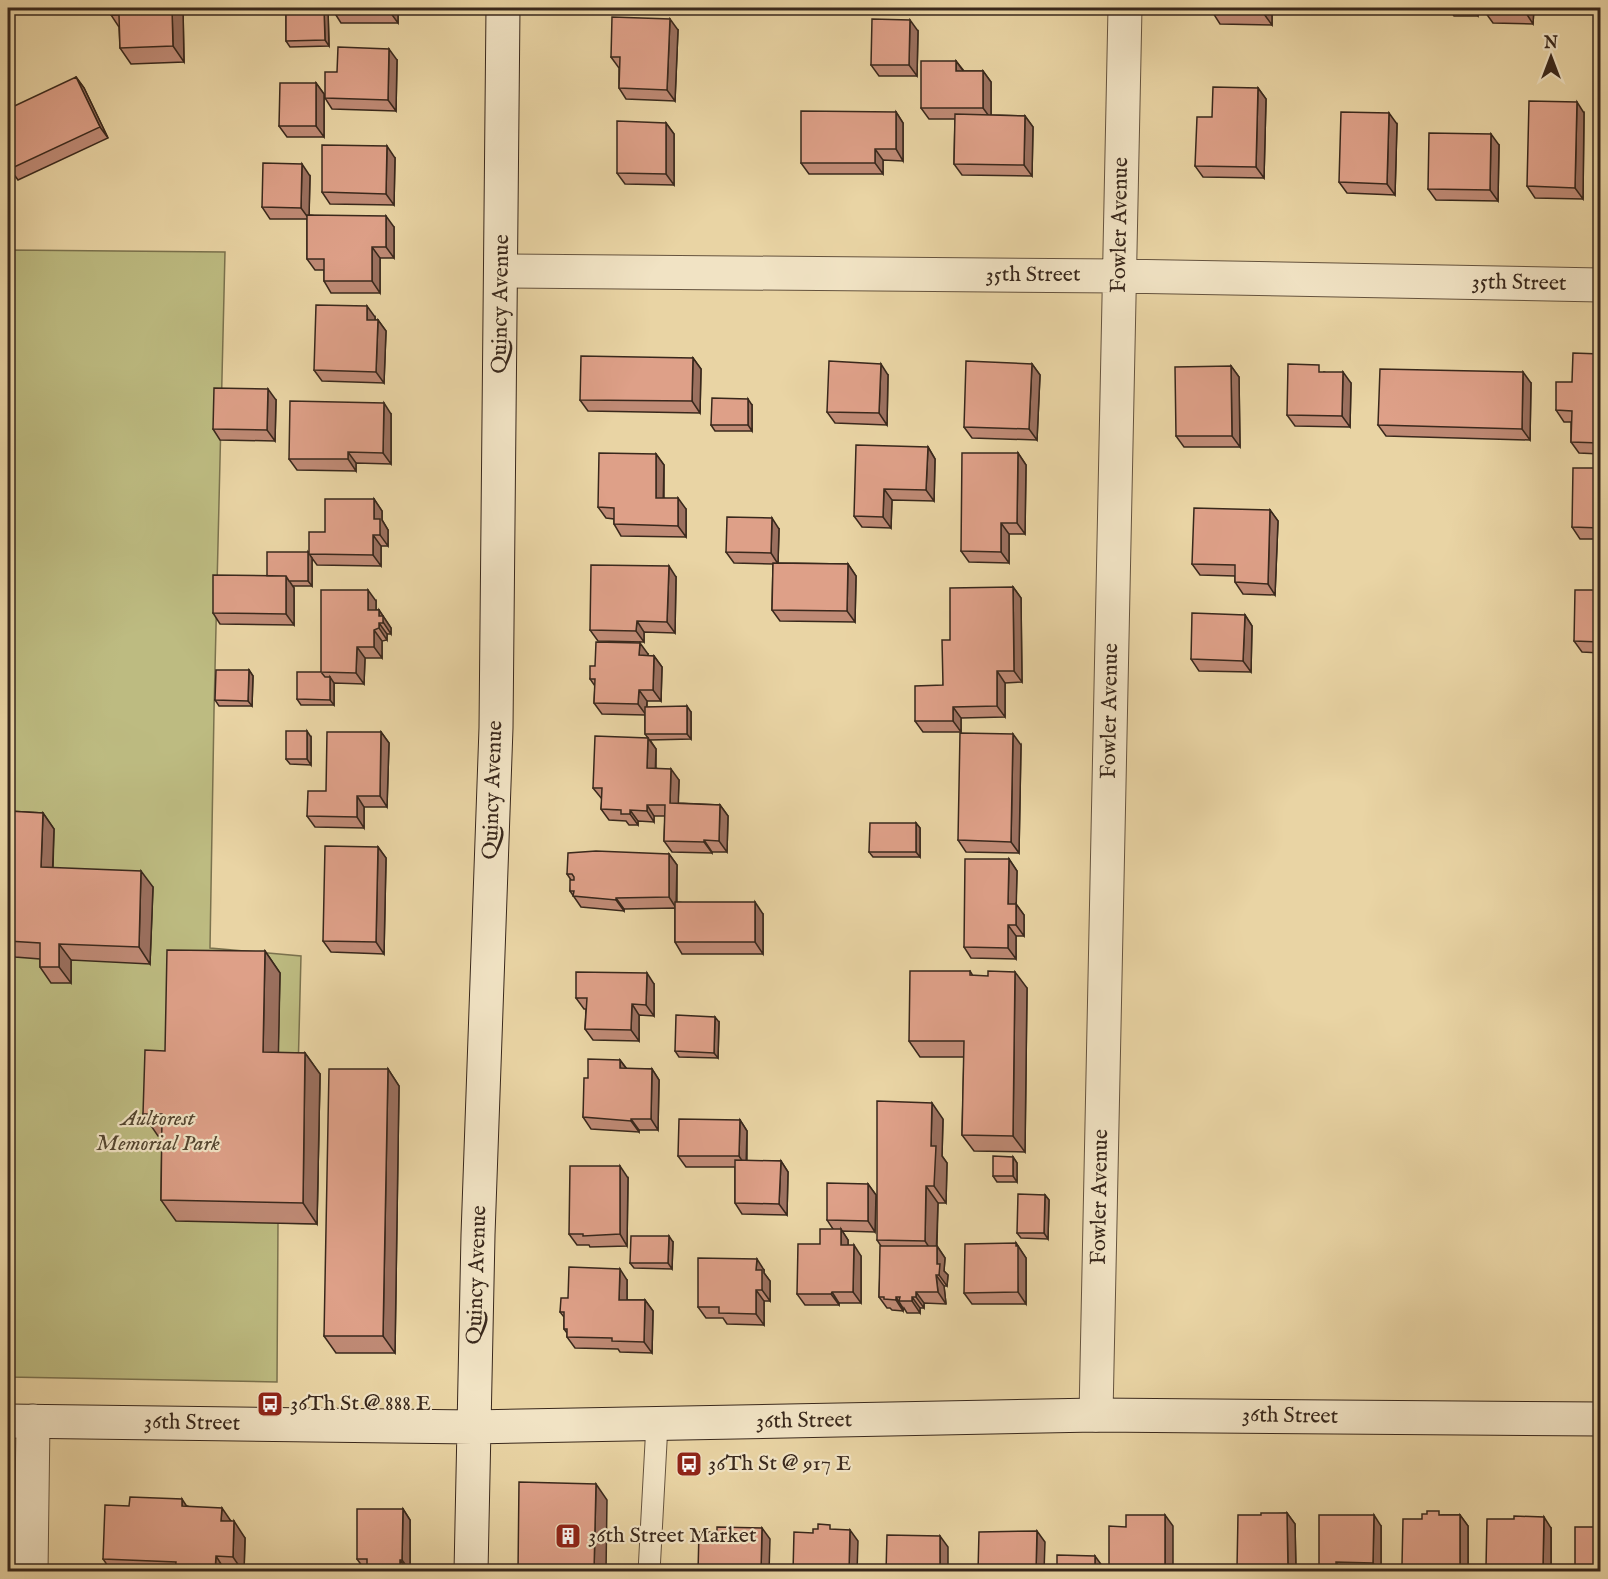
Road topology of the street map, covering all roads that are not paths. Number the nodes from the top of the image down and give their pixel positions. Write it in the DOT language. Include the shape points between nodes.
graph roads {
  1 [pos="503,8"];
  2 [pos="1125,8"];
  3 [pos="501,271"];
  4 [pos="1119,276"];
  5 [pos="1600,285"];
  6 [pos="1096,1415"];
  7 [pos="1600,1419"];
  8 [pos="20,1421"];
  9 [pos="657,1424"];
  10 [pos="473,1427"];
  11 [pos="31,1572"];
  12 [pos="471,1572"];
  13 [pos="649,1572"];
  1 -- 3 [label="street, Quincy Avenue"];
  2 -- 4 [label="street, Fowler Avenue"];
  3 -- 4 [label="street, 35th Street"];
  3 -- 10 [label="street, Quincy Avenue" via="496,728"];
  4 -- 5 [label="street, 35th Street"];
  4 -- 6 [label="street, Fowler Avenue"];
  6 -- 7 [label="street, 36th Street"];
  6 -- 9 [label="street, 36th Street"];
  8 -- 10 [label="street, 36th Street"];
  8 -- 11 [label="street"];
  9 -- 10 [label="street, 36th Street"];
  9 -- 13 [label="lane"];
  10 -- 12 [label="street, Quincy Avenue"];
}
